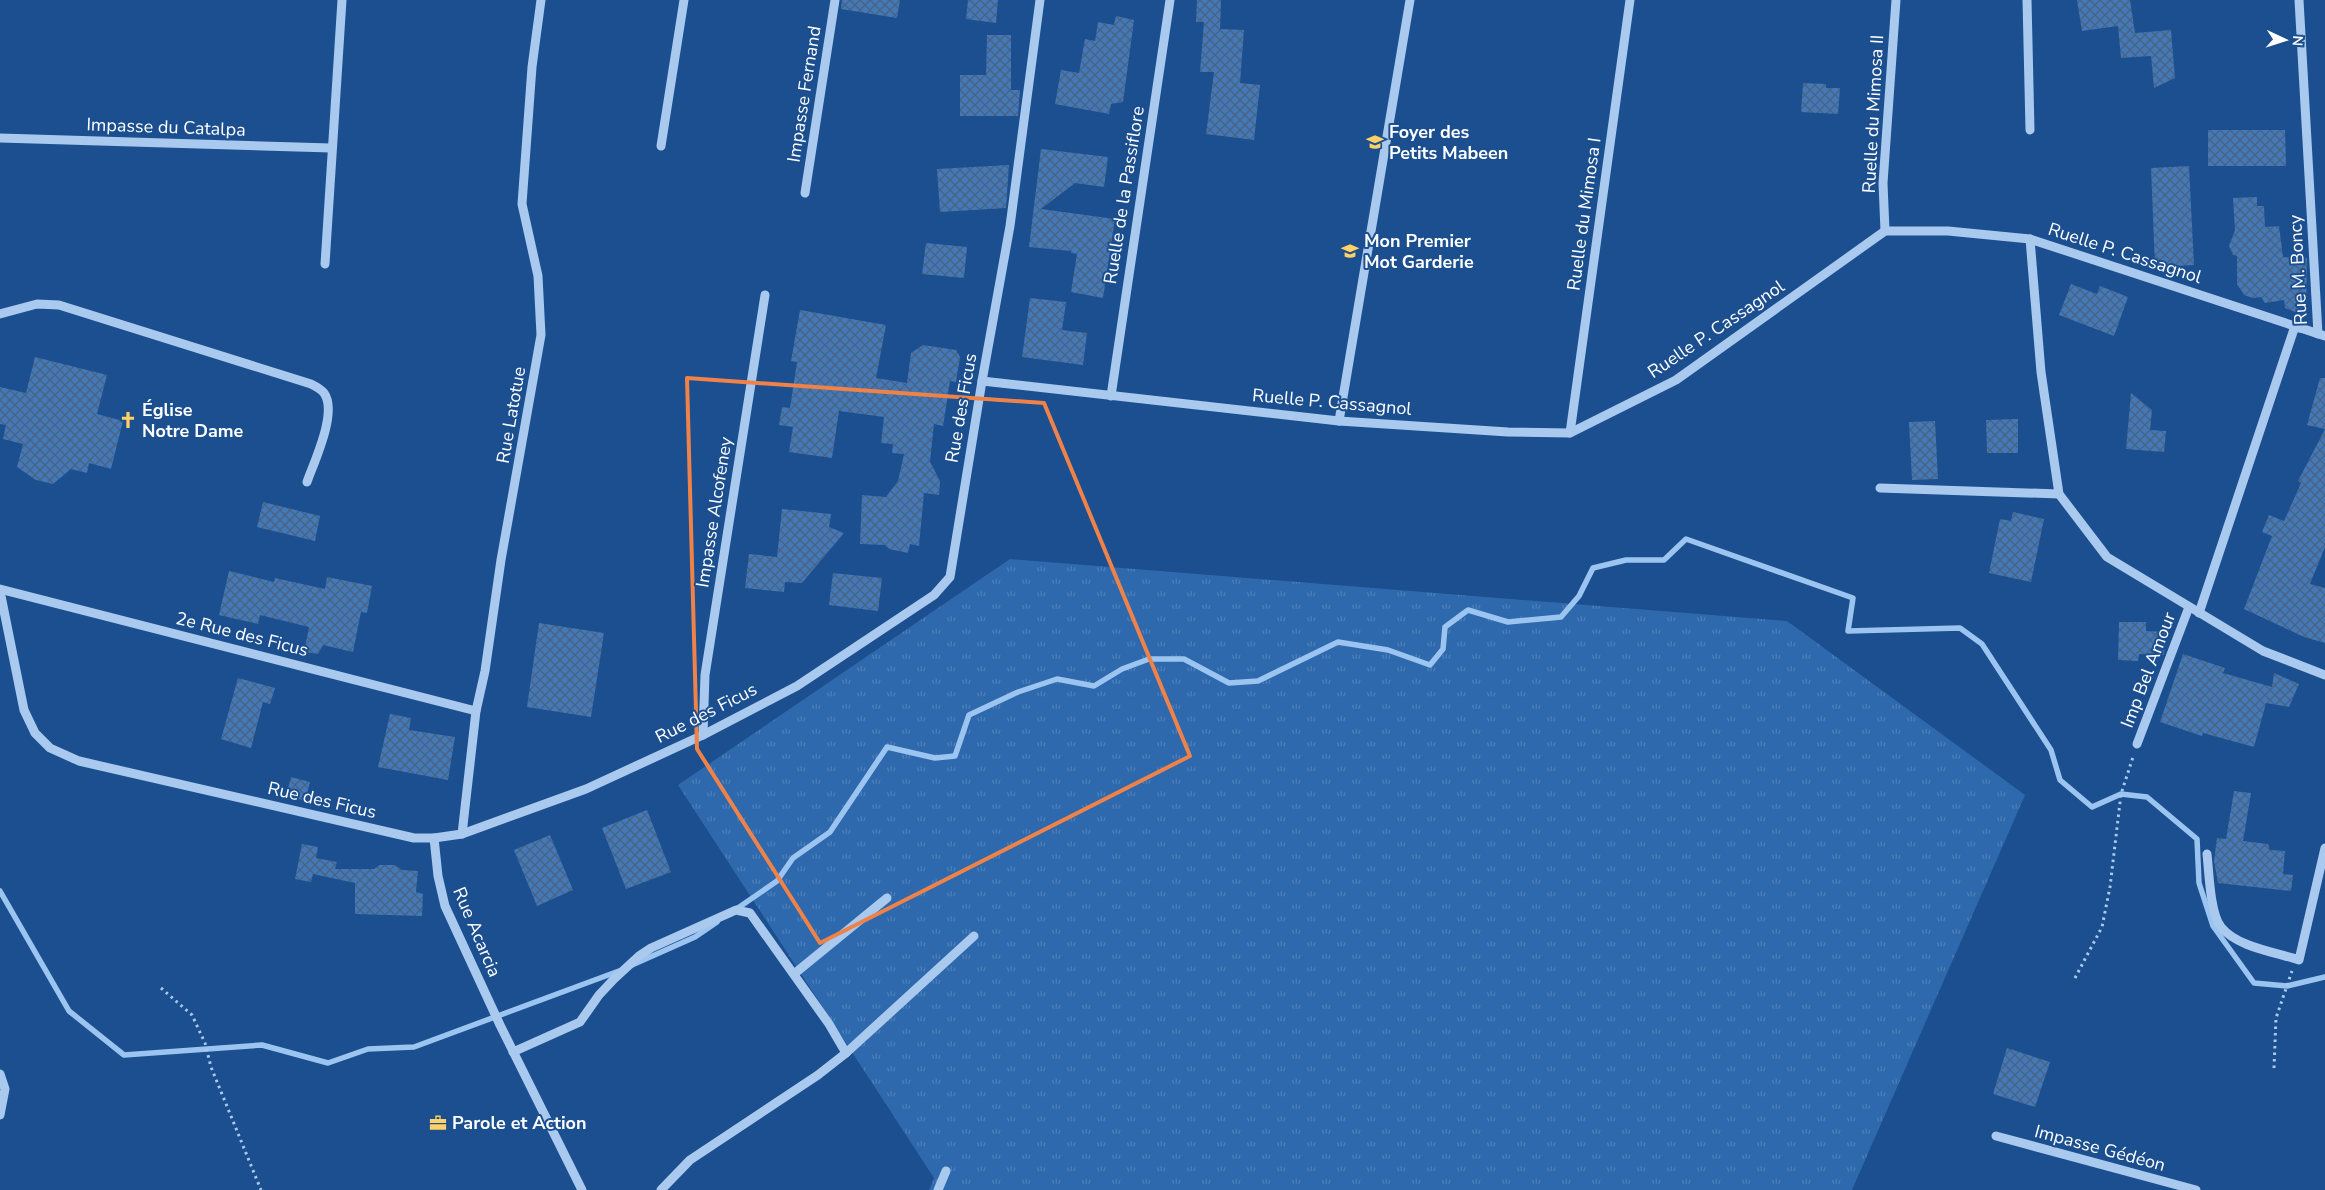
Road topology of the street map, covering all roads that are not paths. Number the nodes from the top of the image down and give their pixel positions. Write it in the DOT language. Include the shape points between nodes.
graph roads {
  1 [pos="342,0"];
  2 [pos="541,0"];
  3 [pos="684,0"];
  4 [pos="835,0"];
  5 [pos="1040,0"];
  6 [pos="1170,0"];
  7 [pos="1410,0"];
  8 [pos="1630,0"];
  9 [pos="1896,0"];
  10 [pos="2027,0"];
  11 [pos="2299,0"];
  12 [pos="2030,130"];
  13 [pos="0,138"];
  14 [pos="660,146"];
  15 [pos="331,148"];
  16 [pos="805,193"];
  17 [pos="1885,231"];
  18 [pos="2030,239"];
  19 [pos="325,264"];
  20 [pos="765,296"];
  21 [pos="0,314"];
  22 [pos="2295,326"];
  23 [pos="2322,335"];
  24 [pos="982,381"];
  25 [pos="1110,396"];
  26 [pos="1339,421"];
  27 [pos="1570,433"];
  28 [pos="307,482"];
  29 [pos="1880,488"];
  30 [pos="2059,494"];
  31 [pos="0,590"];
  32 [pos="2189,607"];
  33 [pos="2200,613"];
  34 [pos="2325,675"];
  35 [pos="476,711"];
  36 [pos="703,735"];
  37 [pos="2138,744"];
  38 [pos="462,834"];
  39 [pos="434,838"];
  40 [pos="2325,848"];
  41 [pos="2206,854"];
  42 [pos="887,898"];
  43 [pos="974,936"];
  44 [pos="794,974"];
  45 [pos="513,1052"];
  46 [pos="846,1053"];
  47 [pos="0,1074"];
  48 [pos="0,1115"];
  49 [pos="1996,1136"];
  50 [pos="946,1171"];
  51 [pos="582,1190"];
  52 [pos="661,1190"];
  53 [pos="938,1190"];
  54 [pos="2196,1190"];
  1 -- 15 [label="street"];
  2 -- 35 [label="street, Rue Latotue" via="532,67 522,204 538,276 541,334"];
  3 -- 14 [label="street"];
  4 -- 16 [label="street, Impasse Fernand"];
  5 -- 24 [label="street, Rue des Ficus" via="1010,226"];
  6 -- 25 [label="street, Ruelle de la Passiflore"];
  7 -- 26 [label="street"];
  8 -- 27 [label="street, Ruelle du Mimosa I"];
  9 -- 17 [label="street, Ruelle du Mimosa II" via="1883,183"];
  10 -- 12 [label="street"];
  11 -- 23 [label="street, Rue M. Boncy"];
  13 -- 15 [label="street, Impasse du Catalpa"];
  15 -- 19 [label="street"];
  17 -- 18 [label="street, Ruelle P. Cassagnol" via="1948,231"];
  17 -- 27 [label="street, Ruelle P. Cassagnol" via="1676,380"];
  18 -- 22 [label="street, Ruelle P. Cassagnol"];
  18 -- 30 [label="street" via="2040,372"];
  20 -- 36 [label="street, Impasse Alcofeney" via="705,675"];
  21 -- 28 [label="street" via="37,304 59,305 311,384 324,393 329,404 329,417"];
  22 -- 23 [label="street, Ruelle P. Cassagnol"];
  22 -- 33 [label="street, Rue M. Boncy"];
  24 -- 25 [label="street, Ruelle P. Cassagnol"];
  24 -- 36 [label="street, Rue des Ficus" via="950,577 934,595 797,686"];
  25 -- 26 [label="street, Ruelle P. Cassagnol"];
  26 -- 27 [label="street, Ruelle P. Cassagnol"];
  29 -- 30 [label="street"];
  30 -- 32 [label="street" via="2107,557"];
  31 -- 35 [label="street, 2e Rue des Ficus"];
  31 -- 39 [label="street, Rue des Ficus" via="24,710 35,733 50,748 79,761 414,838"];
  32 -- 33 [label="street"];
  32 -- 37 [label="street, Imp Bel Amour"];
  33 -- 34 [label="street" via="2263,650"];
  35 -- 38 [label="street, Rue Latotue"];
  36 -- 38 [label="street, Rue des Ficus" via="586,790"];
  38 -- 39 [label="street, Rue des Ficus"];
  39 -- 45 [label="street, Rue Acarcia" via="445,906"];
  40 -- 41 [label="street" via="2299,960 2237,939 2220,926 2212,900"];
  42 -- 44 [label="street"];
  43 -- 46 [label="street"];
  44 -- 45 [label="street" via="750,913 736,910 651,948 614,979 580,1022"];
  44 -- 46 [label="street"];
  45 -- 51 [label="street"];
  46 -- 52 [label="street" via="690,1160"];
  47 -- 48 [label="street" via="6,1089"];
  49 -- 54 [label="street, Impasse Gédéon"];
  50 -- 53 [label="street"];
}
